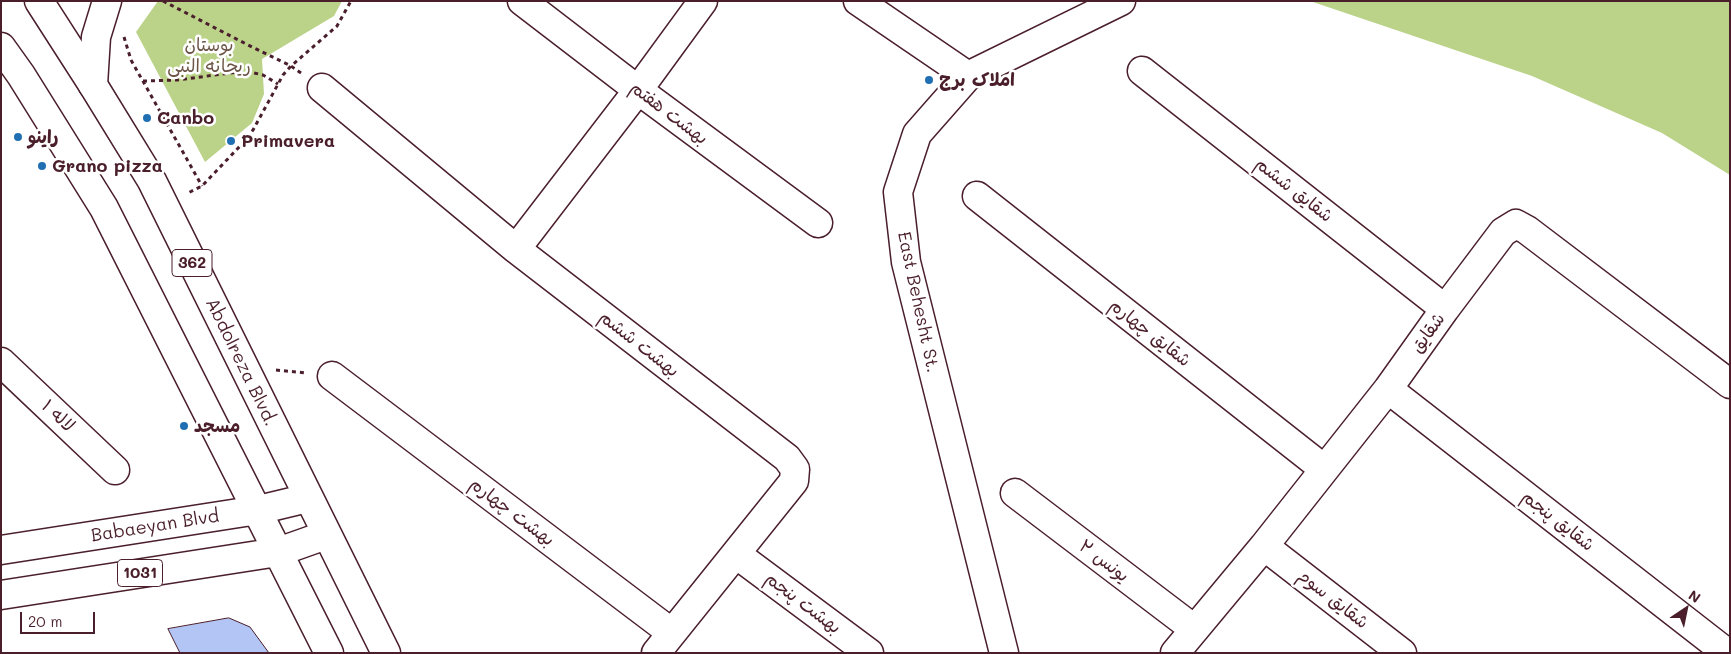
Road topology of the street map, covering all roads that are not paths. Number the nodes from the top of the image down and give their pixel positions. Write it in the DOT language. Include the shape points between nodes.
graph roads {
  1 [pos="39,1"];
  2 [pos="107,1"];
  3 [pos="522,1"];
  4 [pos="704,1"];
  5 [pos="858,1"];
  6 [pos="1121,1"];
  7 [pos="1,48"];
  8 [pos="1142,71"];
  9 [pos="968,76"];
  10 [pos="93,84"];
  11 [pos="322,88"];
  12 [pos="638,90"];
  13 [pos="977,196"];
  14 [pos="818,223"];
  15 [pos="516,249"];
  16 [pos="1445,309"];
  17 [pos="1,362"];
  18 [pos="332,376"];
  19 [pos="1730,384"];
  20 [pos="1388,388"];
  21 [pos="1324,469"];
  22 [pos="115,470"];
  23 [pos="1015,493"];
  24 [pos="308,498"];
  25 [pos="258,510"];
  26 [pos="204,519"];
  27 [pos="326,535"];
  28 [pos="1264,546"];
  29 [pos="1,550"];
  30 [pos="278,552"];
  31 [pos="736,554"];
  32 [pos="213,562"];
  33 [pos="1,595"];
  34 [pos="1194,629"];
  35 [pos="664,643"];
  36 [pos="329,653"];
  37 [pos="386,653"];
  38 [pos="869,653"];
  39 [pos="1004,653"];
  40 [pos="1175,653"];
  41 [pos="1402,653"];
  42 [pos="1728,653"];
  1 -- 10 [label="street, Abdolreza Blvd. / 362"];
  2 -- 10 [label="street" via="96,37"];
  3 -- 12 [label="street, بهشت هفتم"];
  4 -- 12 [label="street"];
  5 -- 9 [label="street"];
  6 -- 9 [label="street, East Behesht St."];
  7 -- 25 [label="street" via="104,208"];
  8 -- 16 [label="street, شقایق ششم"];
  9 -- 39 [label="street, East Behesht St." via="917,134 898,192 906,262"];
  10 -- 24 [label="street, Abdolreza Blvd. / 362" via="152,182"];
  11 -- 15 [label="street, بهشت ششم"];
  12 -- 14 [label="street, بهشت هفتم"];
  12 -- 15 [label="street"];
  13 -- 21 [label="street, شقایق چهارم"];
  15 -- 31 [label="street, بهشت ششم" via="787,458 795,469 794,481"];
  16 -- 19 [label="street, شقایق" via="1503,232 1516,224"];
  16 -- 20 [label="street, شقایق"];
  17 -- 22 [label="street, لاله ۱"];
  18 -- 35 [label="street, بهشت چهارم"];
  20 -- 21 [label="street, شقایق"];
  20 -- 42 [label="street, شقایق پنجم"];
  21 -- 28 [label="street, شقایق"];
  23 -- 34 [label="street, یونس ۲"];
  24 -- 25 [label="street, Babaeyan Blvd"];
  24 -- 27 [label="street, Abdolreza Blvd. / 362"];
  25 -- 26 [label="street, Babaeyan Blvd"];
  25 -- 30 [label="street"];
  26 -- 29 [label="street, Babaeyan Blvd"];
  26 -- 32 [label="street"];
  27 -- 30 [label="street, 1031"];
  27 -- 37 [label="street, Abdolreza Blvd. / 362"];
  28 -- 34 [label="street, شقایق"];
  28 -- 41 [label="street, شقایق سوم"];
  30 -- 32 [label="street, 1031"];
  30 -- 36 [label="street"];
  31 -- 35 [label="street, بهشت ششم"];
  31 -- 38 [label="street, بهشت پنجم"];
  32 -- 33 [label="street, 1031"];
  34 -- 40 [label="street, شقایق"];
}
